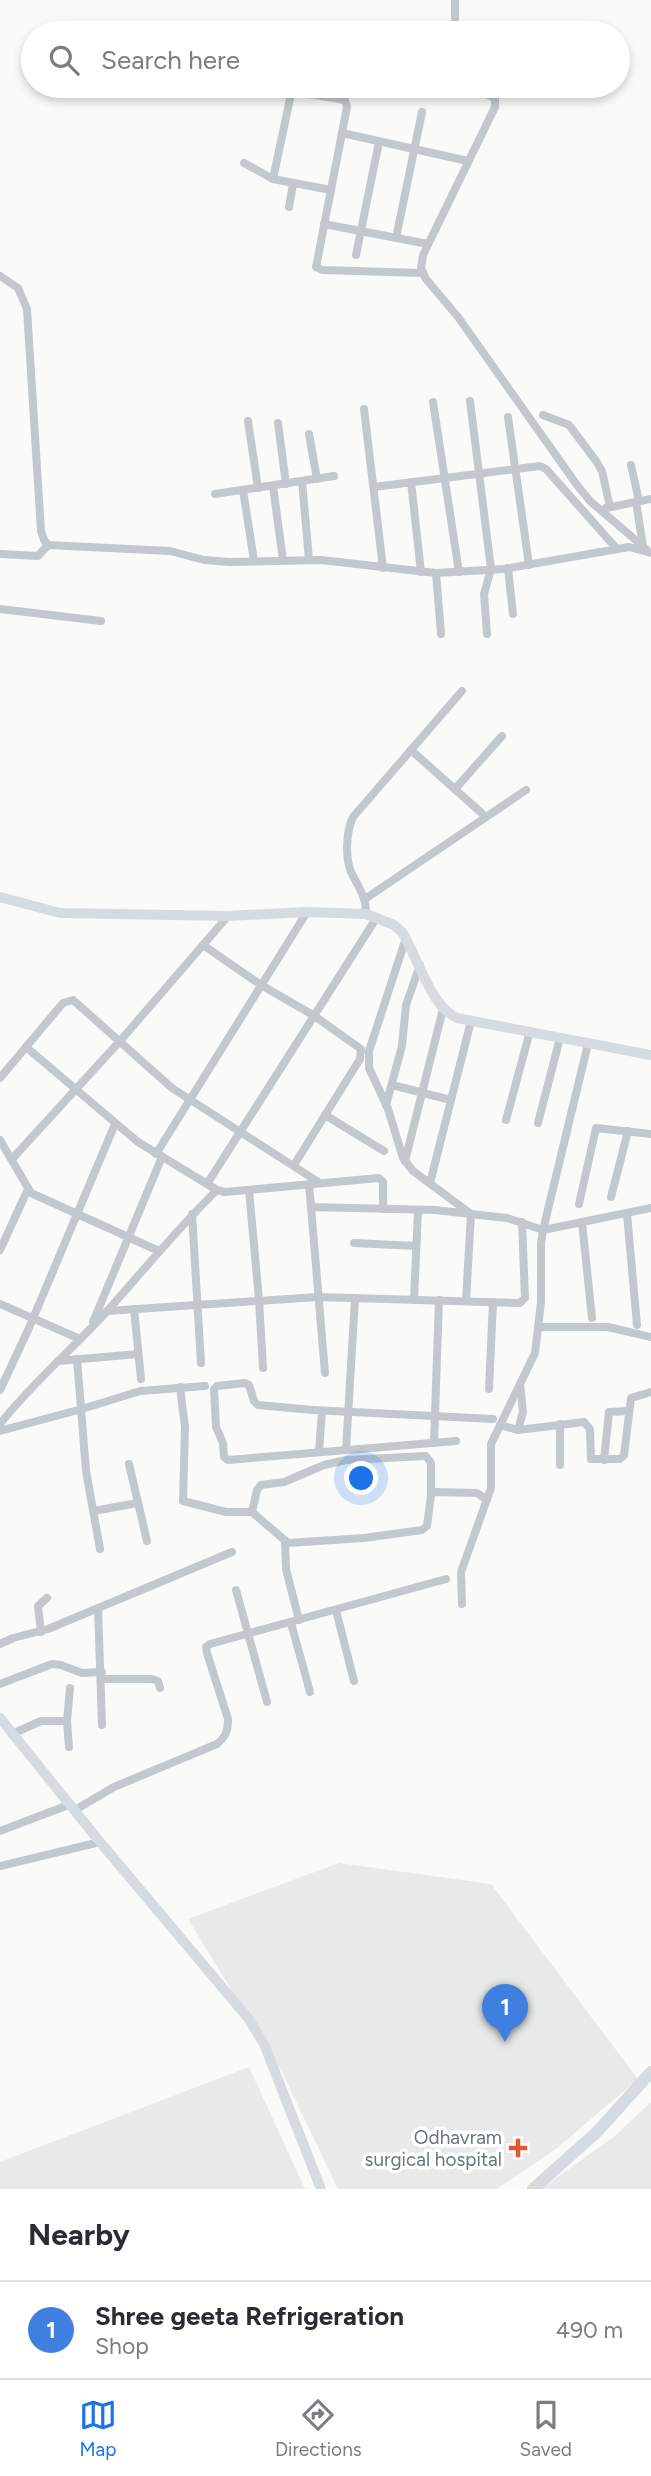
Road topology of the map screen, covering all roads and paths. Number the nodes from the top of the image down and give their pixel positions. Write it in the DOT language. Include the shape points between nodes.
graph roads {
  1 [pos="455,0"];
  2 [pos="455,21"];
  3 [pos="289,98"];
  4 [pos="332,98"];
  5 [pos="494,98"];
  6 [pos="422,112"];
  7 [pos="342,134"];
  8 [pos="379,142"];
  9 [pos="414,149"];
  10 [pos="468,161"];
  11 [pos="244,163"];
  12 [pos="273,179"];
  13 [pos="293,184"];
  14 [pos="331,190"];
  15 [pos="289,207"];
  16 [pos="324,224"];
  17 [pos="361,231"];
  18 [pos="396,238"];
  19 [pos="428,244"];
  20 [pos="356,255"];
  21 [pos="422,273"];
  22 [pos="0,276"];
  23 [pos="470,401"];
  24 [pos="433,402"];
  25 [pos="364,409"];
  26 [pos="543,415"];
  27 [pos="508,417"];
  28 [pos="248,421"];
  29 [pos="278,422"];
  30 [pos="309,434"];
  31 [pos="631,465"];
  32 [pos="515,469"];
  33 [pos="479,473"];
  34 [pos="334,476"];
  35 [pos="445,478"];
  36 [pos="317,479"];
  37 [pos="302,481"];
  38 [pos="411,482"];
  39 [pos="286,484"];
  40 [pos="273,486"];
  41 [pos="374,486"];
  42 [pos="258,488"];
  43 [pos="243,490"];
  44 [pos="215,494"];
  45 [pos="651,499"];
  46 [pos="637,502"];
  47 [pos="610,507"];
  48 [pos="600,509"];
  49 [pos="48,545"];
  50 [pos="617,549"];
  51 [pos="647,550"];
  52 [pos="0,554"];
  53 [pos="283,560"];
  54 [pos="309,560"];
  55 [pos="254,561"];
  56 [pos="529,565"];
  57 [pos="383,568"];
  58 [pos="508,568"];
  59 [pos="491,569"];
  60 [pos="421,572"];
  61 [pos="459,572"];
  62 [pos="436,573"];
  63 [pos="0,609"];
  64 [pos="513,614"];
  65 [pos="101,621"];
  66 [pos="441,634"];
  67 [pos="487,634"];
  68 [pos="462,691"];
  69 [pos="502,736"];
  70 [pos="411,750"];
  71 [pos="454,789"];
  72 [pos="526,790"];
  73 [pos="486,817"];
  74 [pos="0,897"];
  75 [pos="365,899"];
  76 [pos="307,912"];
  77 [pos="372,915"];
  78 [pos="228,916"];
  79 [pos="406,938"];
  80 [pos="203,945"];
  81 [pos="420,965"];
  82 [pos="261,985"];
  83 [pos="443,1009"];
  84 [pos="313,1015"];
  85 [pos="471,1021"];
  86 [pos="530,1031"];
  87 [pos="560,1038"];
  88 [pos="120,1041"];
  89 [pos="588,1044"];
  90 [pos="26,1046"];
  91 [pos="651,1055"];
  92 [pos="0,1078"];
  93 [pos="392,1085"];
  94 [pos="77,1088"];
  95 [pos="422,1092"];
  96 [pos="191,1100"];
  97 [pos="451,1100"];
  98 [pos="386,1105"];
  99 [pos="325,1115"];
  100 [pos="506,1120"];
  101 [pos="538,1123"];
  102 [pos="115,1124"];
  103 [pos="628,1131"];
  104 [pos="241,1132"];
  105 [pos="651,1134"];
  106 [pos="0,1140"];
  107 [pos="384,1151"];
  108 [pos="159,1156"];
  109 [pos="12,1159"];
  110 [pos="405,1161"];
  111 [pos="293,1165"];
  112 [pos="321,1183"];
  113 [pos="430,1183"];
  114 [pos="207,1184"];
  115 [pos="309,1184"];
  116 [pos="28,1189"];
  117 [pos="217,1190"];
  118 [pos="249,1190"];
  119 [pos="611,1198"];
  120 [pos="579,1204"];
  121 [pos="311,1207"];
  122 [pos="651,1208"];
  123 [pos="383,1209"];
  124 [pos="418,1210"];
  125 [pos="627,1213"];
  126 [pos="192,1214"];
  127 [pos="471,1214"];
  128 [pos="76,1215"];
  129 [pos="522,1222"];
  130 [pos="582,1222"];
  131 [pos="544,1230"];
  132 [pos="129,1238"];
  133 [pos="354,1243"];
  134 [pos="416,1246"];
  135 [pos="0,1250"];
  136 [pos="159,1251"];
  137 [pos="318,1297"];
  138 [pos="355,1298"];
  139 [pos="259,1300"];
  140 [pos="414,1300"];
  141 [pos="439,1300"];
  142 [pos="466,1301"];
  143 [pos="493,1302"];
  144 [pos="0,1304"];
  145 [pos="197,1305"];
  146 [pos="134,1309"];
  147 [pos="107,1311"];
  148 [pos="33,1318"];
  149 [pos="592,1318"];
  150 [pos="637,1325"];
  151 [pos="538,1327"];
  152 [pos="90,1328"];
  153 [pos="651,1338"];
  154 [pos="80,1339"];
  155 [pos="138,1354"];
  156 [pos="77,1359"];
  157 [pos="58,1361"];
  158 [pos="201,1363"];
  159 [pos="263,1368"];
  160 [pos="325,1373"];
  161 [pos="141,1379"];
  162 [pos="520,1384"];
  163 [pos="205,1386"];
  164 [pos="180,1387"];
  165 [pos="489,1389"];
  166 [pos="0,1390"];
  167 [pos="651,1392"];
  168 [pos="82,1409"];
  169 [pos="322,1410"];
  170 [pos="628,1411"];
  171 [pos="349,1412"];
  172 [pos="435,1416"];
  173 [pos="496,1422"];
  174 [pos="0,1424"];
  175 [pos="560,1424"];
  176 [pos="518,1430"];
  177 [pos="0,1431"];
  178 [pos="456,1441"];
  179 [pos="434,1443"];
  180 [pos="346,1450"];
  181 [pos="319,1452"];
  182 [pos="604,1460"];
  183 [pos="129,1464"];
  184 [pos="560,1465"];
  185 [pos="431,1495"];
  186 [pos="487,1500"];
  187 [pos="137,1503"];
  188 [pos="94,1511"];
  189 [pos="252,1513"];
  190 [pos="147,1541"];
  191 [pos="285,1541"];
  192 [pos="100,1549"];
  193 [pos="232,1552"];
  194 [pos="446,1579"];
  195 [pos="236,1590"];
  196 [pos="47,1598"];
  197 [pos="462,1604"];
  198 [pos="98,1608"];
  199 [pos="336,1610"];
  200 [pos="295,1621"];
  201 [pos="41,1632"];
  202 [pos="248,1635"];
  203 [pos="0,1644"];
  204 [pos="101,1676"];
  205 [pos="354,1681"];
  206 [pos="0,1684"];
  207 [pos="70,1688"];
  208 [pos="160,1688"];
  209 [pos="310,1692"];
  210 [pos="267,1702"];
  211 [pos="0,1718"];
  212 [pos="67,1721"];
  213 [pos="102,1725"];
  214 [pos="12,1734"];
  215 [pos="69,1747"];
  216 [pos="73,1807"];
  217 [pos="0,1831"];
  218 [pos="100,1842"];
  219 [pos="0,1866"];
  220 [pos="651,2072"];
  221 [pos="537,2186"];
  222 [pos="321,2189"];
  223 [pos="527,2189"];
  1 -- 2 [label="street"];
  3 -- 12 [label="street"];
  4 -- 7 [label="street" via="345,100 347,107"];
  5 -- 10 [label="street" via="496,103"];
  6 -- 9 [label="street"];
  7 -- 8 [label="street"];
  7 -- 14 [label="street"];
  8 -- 9 [label="street"];
  8 -- 17 [label="street"];
  9 -- 10 [label="street"];
  9 -- 18 [label="street"];
  10 -- 19 [label="street"];
  11 -- 12 [label="street"];
  12 -- 13 [label="street"];
  13 -- 14 [label="street"];
  13 -- 15 [label="street"];
  14 -- 16 [label="street"];
  16 -- 17 [label="street"];
  16 -- 21 [label="street" via="318,269"];
  17 -- 18 [label="street"];
  17 -- 20 [label="street"];
  18 -- 19 [label="street"];
  19 -- 21 [label="street" via="420,263"];
  21 -- 48 [label="street" via="565,471"];
  22 -- 49 [label="street" via="18,288 27,309 41,531"];
  23 -- 33 [label="street"];
  24 -- 35 [label="street"];
  25 -- 41 [label="street"];
  26 -- 47 [label="street" via="569,425 596,461"];
  27 -- 32 [label="street"];
  28 -- 42 [label="street"];
  29 -- 39 [label="street"];
  30 -- 36 [label="street"];
  31 -- 46 [label="street"];
  32 -- 33 [label="street"];
  32 -- 50 [label="street" via="543,467"];
  32 -- 56 [label="street"];
  33 -- 35 [label="street"];
  33 -- 59 [label="street"];
  34 -- 36 [label="street"];
  35 -- 38 [label="street"];
  35 -- 61 [label="street"];
  36 -- 37 [label="street"];
  37 -- 39 [label="street"];
  37 -- 54 [label="street"];
  38 -- 41 [label="street"];
  38 -- 60 [label="street"];
  39 -- 40 [label="street"];
  40 -- 42 [label="street"];
  40 -- 53 [label="street"];
  41 -- 57 [label="street"];
  42 -- 43 [label="street"];
  43 -- 44 [label="street"];
  43 -- 55 [label="street"];
  45 -- 46 [label="street"];
  46 -- 47 [label="street"];
  46 -- 51 [label="street"];
  47 -- 48 [label="street"];
  48 -- 51 [label="street"];
  49 -- 52 [label="street" via="38,556"];
  49 -- 55 [label="street" via="170,551 220,562"];
  50 -- 51 [label="street"];
  50 -- 56 [label="street"];
  53 -- 54 [label="street"];
  53 -- 55 [label="street"];
  54 -- 57 [label="street"];
  56 -- 58 [label="street"];
  57 -- 60 [label="street"];
  58 -- 59 [label="street"];
  58 -- 64 [label="street"];
  59 -- 61 [label="street"];
  59 -- 67 [label="street" via="484,594"];
  60 -- 62 [label="street"];
  61 -- 62 [label="street"];
  62 -- 66 [label="street"];
  63 -- 65 [label="street"];
  68 -- 70 [label="street"];
  69 -- 71 [label="street"];
  70 -- 71 [label="street"];
  70 -- 75 [label="street" via="349,825 349,865"];
  71 -- 73 [label="street"];
  72 -- 73 [label="street"];
  73 -- 75 [label="street"];
  74 -- 78 [label="street" via="60,913"];
  75 -- 77 [label="street"];
  76 -- 77 [label="street"];
  76 -- 78 [label="street"];
  76 -- 82 [label="street"];
  77 -- 79 [label="street" via="394,925"];
  77 -- 84 [label="street"];
  78 -- 80 [label="street"];
  79 -- 81 [label="street"];
  79 -- 98 [label="street" via="367,1057"];
  80 -- 82 [label="street"];
  80 -- 88 [label="street"];
  81 -- 83 [label="street"];
  81 -- 93 [label="street" via="406,1005"];
  82 -- 84 [label="street"];
  82 -- 96 [label="street"];
  83 -- 85 [label="street"];
  83 -- 95 [label="street"];
  84 -- 99 [label="street" via="362,1052"];
  84 -- 104 [label="street"];
  85 -- 86 [label="street"];
  85 -- 97 [label="street"];
  86 -- 87 [label="street"];
  86 -- 100 [label="street"];
  87 -- 89 [label="street"];
  87 -- 101 [label="street"];
  88 -- 90 [label="street" via="69,1000"];
  88 -- 94 [label="street"];
  88 -- 96 [label="street"];
  89 -- 91 [label="street"];
  89 -- 131 [label="street"];
  90 -- 92 [label="street"];
  90 -- 94 [label="street"];
  93 -- 95 [label="street"];
  93 -- 98 [label="street"];
  94 -- 102 [label="street"];
  94 -- 109 [label="street"];
  95 -- 97 [label="street"];
  95 -- 110 [label="street"];
  96 -- 104 [label="street"];
  96 -- 108 [label="street"];
  97 -- 113 [label="street"];
  98 -- 110 [label="street"];
  99 -- 107 [label="street"];
  99 -- 111 [label="street"];
  102 -- 108 [label="street"];
  102 -- 128 [label="street"];
  103 -- 105 [label="street"];
  103 -- 119 [label="street"];
  103 -- 120 [label="street" via="600,1127 594,1132"];
  104 -- 111 [label="street"];
  104 -- 114 [label="street"];
  106 -- 109 [label="street"];
  108 -- 114 [label="street"];
  108 -- 132 [label="street"];
  109 -- 116 [label="street"];
  110 -- 113 [label="street"];
  111 -- 112 [label="street"];
  112 -- 115 [label="street"];
  112 -- 123 [label="street" via="379,1178"];
  113 -- 127 [label="street"];
  114 -- 117 [label="street"];
  115 -- 118 [label="street"];
  115 -- 121 [label="street"];
  116 -- 128 [label="street"];
  116 -- 135 [label="street"];
  117 -- 118 [label="street"];
  117 -- 126 [label="street"];
  118 -- 139 [label="street"];
  121 -- 123 [label="street"];
  121 -- 137 [label="street"];
  122 -- 125 [label="street"];
  123 -- 124 [label="street"];
  124 -- 127 [label="street"];
  124 -- 134 [label="street"];
  125 -- 130 [label="street"];
  125 -- 150 [label="street"];
  126 -- 136 [label="street"];
  126 -- 145 [label="street"];
  127 -- 129 [label="street"];
  127 -- 142 [label="street"];
  128 -- 132 [label="street"];
  128 -- 148 [label="street"];
  129 -- 131 [label="street"];
  129 -- 143 [label="street" via="524,1300"];
  130 -- 131 [label="street"];
  130 -- 149 [label="street"];
  131 -- 151 [label="street"];
  132 -- 136 [label="street"];
  132 -- 152 [label="street"];
  133 -- 134 [label="street"];
  134 -- 140 [label="street"];
  136 -- 147 [label="street"];
  137 -- 138 [label="street"];
  137 -- 139 [label="street"];
  137 -- 160 [label="street"];
  138 -- 140 [label="street"];
  138 -- 171 [label="street"];
  139 -- 145 [label="street"];
  139 -- 159 [label="street"];
  140 -- 141 [label="street"];
  141 -- 142 [label="street"];
  141 -- 172 [label="street"];
  142 -- 143 [label="street"];
  143 -- 165 [label="street"];
  144 -- 148 [label="street"];
  145 -- 146 [label="street"];
  145 -- 158 [label="street"];
  146 -- 147 [label="street"];
  146 -- 155 [label="street"];
  147 -- 152 [label="street"];
  148 -- 154 [label="street"];
  148 -- 166 [label="street"];
  151 -- 153 [label="street" via="608,1327"];
  151 -- 162 [label="street" via="535,1353"];
  152 -- 154 [label="street"];
  154 -- 157 [label="street"];
  155 -- 156 [label="street"];
  155 -- 161 [label="street"];
  156 -- 157 [label="street"];
  156 -- 168 [label="street"];
  157 -- 174 [label="street"];
  162 -- 173 [label="street"];
  162 -- 176 [label="street" via="523,1412"];
  163 -- 164 [label="street"];
  164 -- 168 [label="street" via="140,1391"];
  164 -- 189 [label="street" via="185,1427 183,1501"];
  167 -- 170 [label="street" via="633,1396"];
  168 -- 177 [label="street"];
  168 -- 188 [label="street"];
  169 -- 171 [label="street"];
  169 -- 181 [label="street"];
  169 -- 181 [label="street" via="258,1405 245,1383 214,1389 216,1427 226,1459"];
  170 -- 182 [label="street" via="623,1457"];
  170 -- 182 [label="street" via="609,1412"];
  171 -- 172 [label="street"];
  171 -- 180 [label="street"];
  172 -- 173 [label="street"];
  172 -- 179 [label="street"];
  173 -- 176 [label="street"];
  173 -- 186 [label="street"];
  175 -- 176 [label="street"];
  175 -- 182 [label="street" via="586,1424 591,1459"];
  175 -- 184 [label="street"];
  178 -- 179 [label="street"];
  179 -- 180 [label="street"];
  180 -- 181 [label="street"];
  183 -- 187 [label="street"];
  185 -- 186 [label="street" via="477,1493"];
  185 -- 189 [label="street" via="431,1462 426,1456 346,1460 284,1482 261,1485"];
  185 -- 191 [label="street" via="427,1526 422,1531"];
  186 -- 197 [label="street" via="461,1572"];
  187 -- 188 [label="street"];
  187 -- 190 [label="street"];
  188 -- 192 [label="street"];
  189 -- 191 [label="street"];
  191 -- 200 [label="street"];
  193 -- 198 [label="street"];
  194 -- 199 [label="street"];
  195 -- 202 [label="street"];
  196 -- 201 [label="street" via="38,1606"];
  198 -- 201 [label="street"];
  198 -- 204 [label="street"];
  199 -- 200 [label="street"];
  199 -- 205 [label="street"];
  200 -- 202 [label="street"];
  200 -- 209 [label="street"];
  201 -- 203 [label="street"];
  202 -- 210 [label="street"];
  202 -- 216 [label="street" via="206,1647 228,1719 225,1737"];
  204 -- 206 [label="street" via="52,1664"];
  204 -- 208 [label="street" via="152,1679"];
  204 -- 213 [label="street"];
  207 -- 212 [label="street"];
  211 -- 214 [label="street"];
  212 -- 214 [label="street" via="41,1721"];
  212 -- 215 [label="street"];
  214 -- 216 [label="street"];
  216 -- 217 [label="street"];
  216 -- 218 [label="street"];
  218 -- 219 [label="street"];
  218 -- 222 [label="street" via="248,2018 264,2045"];
  220 -- 221 [label="main road" via="597,2132"];
  221 -- 223 [label="main road"];
}
